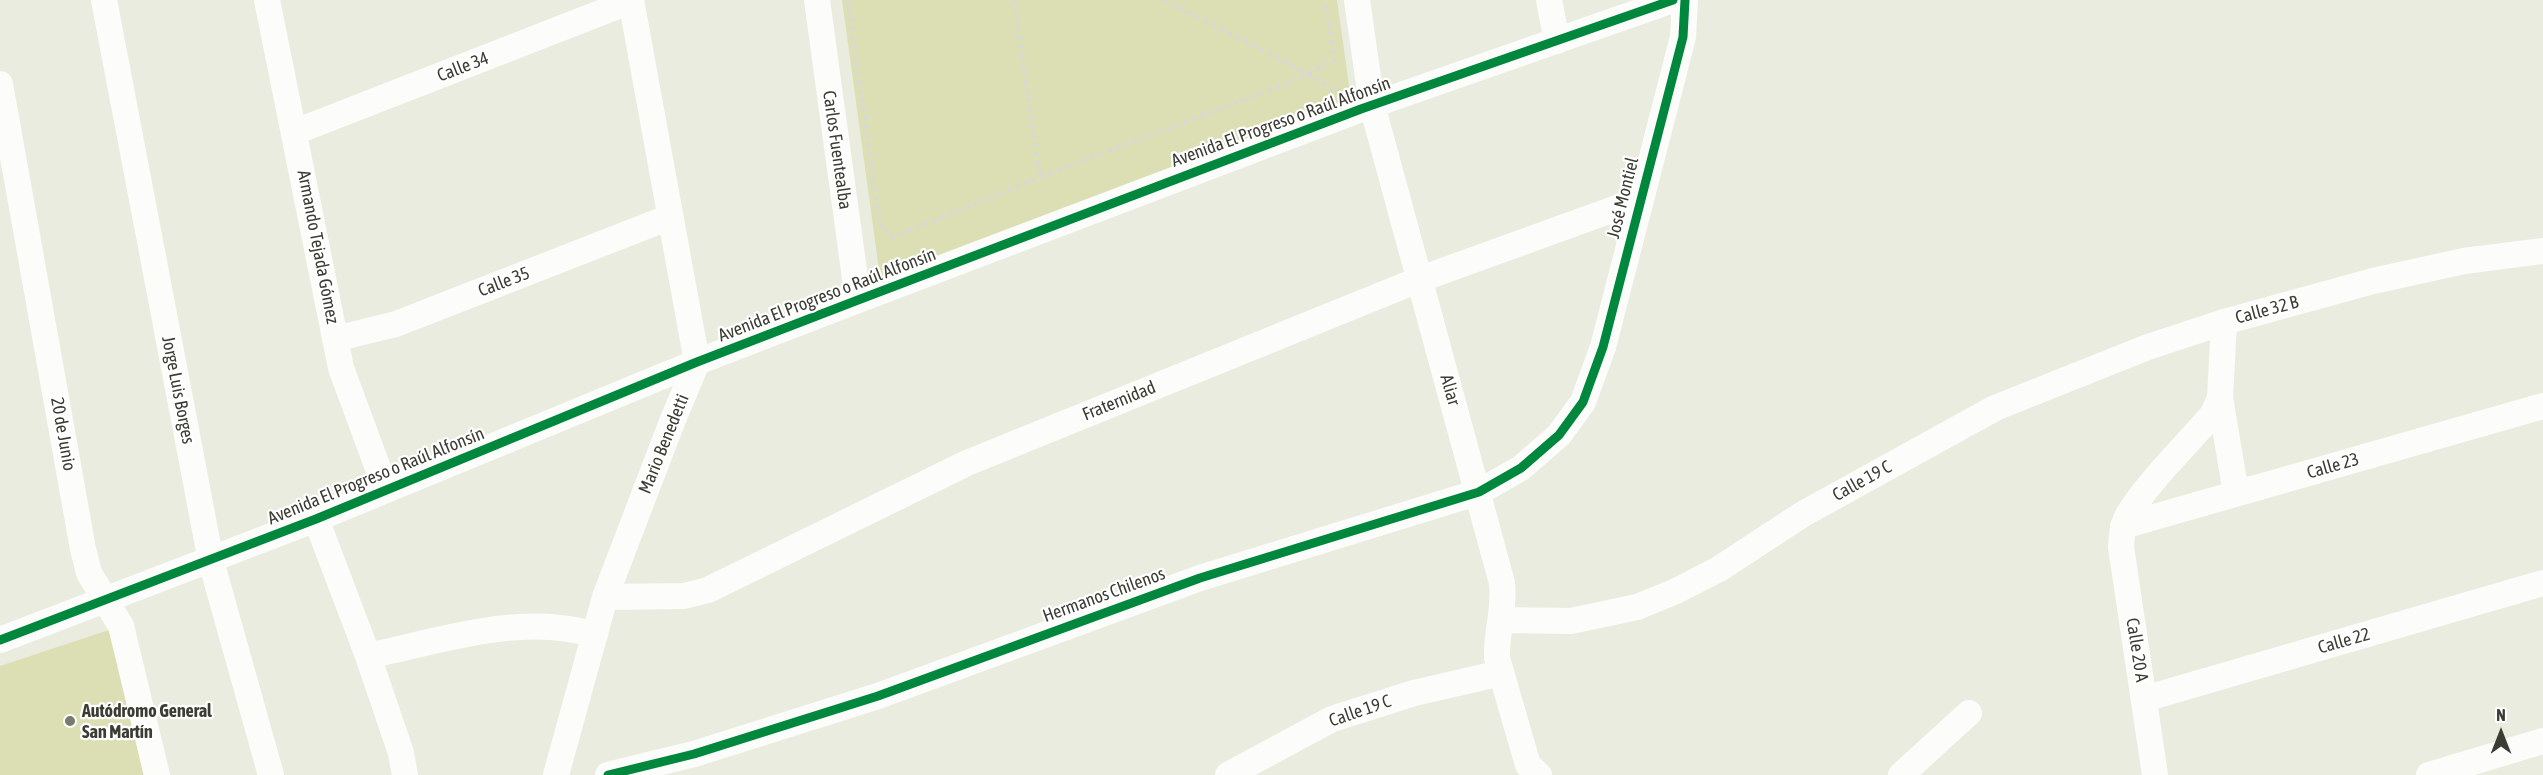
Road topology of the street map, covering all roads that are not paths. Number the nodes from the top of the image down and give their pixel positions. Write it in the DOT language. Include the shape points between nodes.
graph roads {
  1 [pos="104,0"];
  2 [pos="267,0"];
  3 [pos="817,0"];
  4 [pos="1357,0"];
  5 [pos="1549,0"];
  6 [pos="1673,0"];
  7 [pos="1684,0"];
  8 [pos="631,1"];
  9 [pos="1557,41"];
  10 [pos="0,84"];
  11 [pos="1367,107"];
  12 [pos="295,132"];
  13 [pos="1639,200"];
  14 [pos="670,217"];
  15 [pos="2543,251"];
  16 [pos="1418,280"];
  17 [pos="858,300"];
  18 [pos="2224,322"];
  19 [pos="335,339"];
  20 [pos="697,362"];
  21 [pos="2220,398"];
  22 [pos="1583,402"];
  23 [pos="2543,406"];
  24 [pos="386,490"];
  25 [pos="1479,492"];
  26 [pos="2236,494"];
  27 [pos="316,519"];
  28 [pos="2123,526"];
  29 [pos="211,561"];
  30 [pos="2543,583"];
  31 [pos="605,597"];
  32 [pos="106,599"];
  33 [pos="1501,620"];
  34 [pos="595,635"];
  35 [pos="0,640"];
  36 [pos="368,656"];
  37 [pos="1501,673"];
  38 [pos="2144,699"];
  39 [pos="1969,713"];
  40 [pos="2543,741"];
  41 [pos="157,775"];
  42 [pos="271,775"];
  43 [pos="405,775"];
  44 [pos="556,775"];
  45 [pos="608,775"];
  46 [pos="1228,775"];
  47 [pos="1539,775"];
  48 [pos="1902,775"];
  49 [pos="2155,775"];
  50 [pos="2429,775"];
  1 -- 29 [label="street, Jorge Luis Borges"];
  2 -- 12 [label="street, Armando Tejada Gómez"];
  3 -- 17 [label="street, Carlos Fuentealba"];
  4 -- 11 [label="street, Aliar"];
  5 -- 9 [label="street"];
  6 -- 9 [label="street, Avenida El Progreso o Raúl Alfonsín"];
  7 -- 13 [label="street, José Montiel" via="1683,37"];
  8 -- 12 [label="street, Calle 34"];
  8 -- 14 [label="street"];
  9 -- 11 [label="street, Avenida El Progreso o Raúl Alfonsín"];
  10 -- 32 [label="street, 20 de Junio" via="83,549 89,573"];
  11 -- 16 [label="street, Aliar"];
  11 -- 17 [label="street, Avenida El Progreso o Raúl Alfonsín"];
  12 -- 19 [label="street, Armando Tejada Gómez"];
  13 -- 16 [label="street, Fraternidad"];
  13 -- 22 [label="street, José Montiel" via="1603,348"];
  14 -- 19 [label="street, Calle 35" via="396,324"];
  14 -- 20 [label="street"];
  15 -- 18 [label="street, Calle 32 B" via="2464,261 2373,281"];
  16 -- 25 [label="street, Aliar"];
  16 -- 31 [label="street, Fraternidad" via="967,463 708,590 684,596"];
  17 -- 20 [label="street, Avenida El Progreso o Raúl Alfonsín"];
  18 -- 21 [label="street, Calle 32 B"];
  18 -- 33 [label="street, Calle 19 C" via="2148,347 1995,408 1803,514 1719,569 1674,592 1637,607 1571,621"];
  19 -- 24 [label="street, Armando Tejada Gómez" via="341,368"];
  20 -- 24 [label="street, Avenida El Progreso o Raúl Alfonsín"];
  20 -- 31 [label="street, Mario Benedetti"];
  21 -- 26 [label="street"];
  21 -- 28 [label="street, Calle 32 B" via="2213,414 2139,500"];
  22 -- 25 [label="street, Hermanos Chilenos" via="1551,442 1521,468"];
  23 -- 26 [label="street, Calle 23"];
  24 -- 27 [label="street, Avenida El Progreso o Raúl Alfonsín"];
  25 -- 33 [label="street, Aliar" via="1502,583"];
  25 -- 45 [label="street, Hermanos Chilenos" via="1200,578 878,696 694,754"];
  26 -- 28 [label="street, Calle 23"];
  27 -- 29 [label="street, Avenida El Progreso o Raúl Alfonsín"];
  27 -- 36 [label="street"];
  28 -- 38 [label="street, Calle 20 A" via="2121,547"];
  29 -- 32 [label="street, Avenida El Progreso o Raúl Alfonsín"];
  29 -- 42 [label="street, Jorge Luis Borges"];
  30 -- 38 [label="street, Calle 22"];
  31 -- 34 [label="street, Mario Benedetti"];
  32 -- 35 [label="street, Avenida El Progreso o Raúl Alfonsín"];
  32 -- 41 [label="street, 20 de Junio" via="121,626"];
  33 -- 37 [label="street, Aliar" via="1496,643"];
  34 -- 36 [label="street" via="549,625 501,629"];
  34 -- 44 [label="street, Mario Benedetti"];
  36 -- 43 [label="street"];
  37 -- 46 [label="street, Calle 19 C" via="1414,693 1332,719"];
  37 -- 47 [label="street, Aliar" via="1528,765"];
  38 -- 49 [label="street, Calle 20 A"];
  39 -- 48 [label="street"];
  40 -- 50 [label="street"];
}
